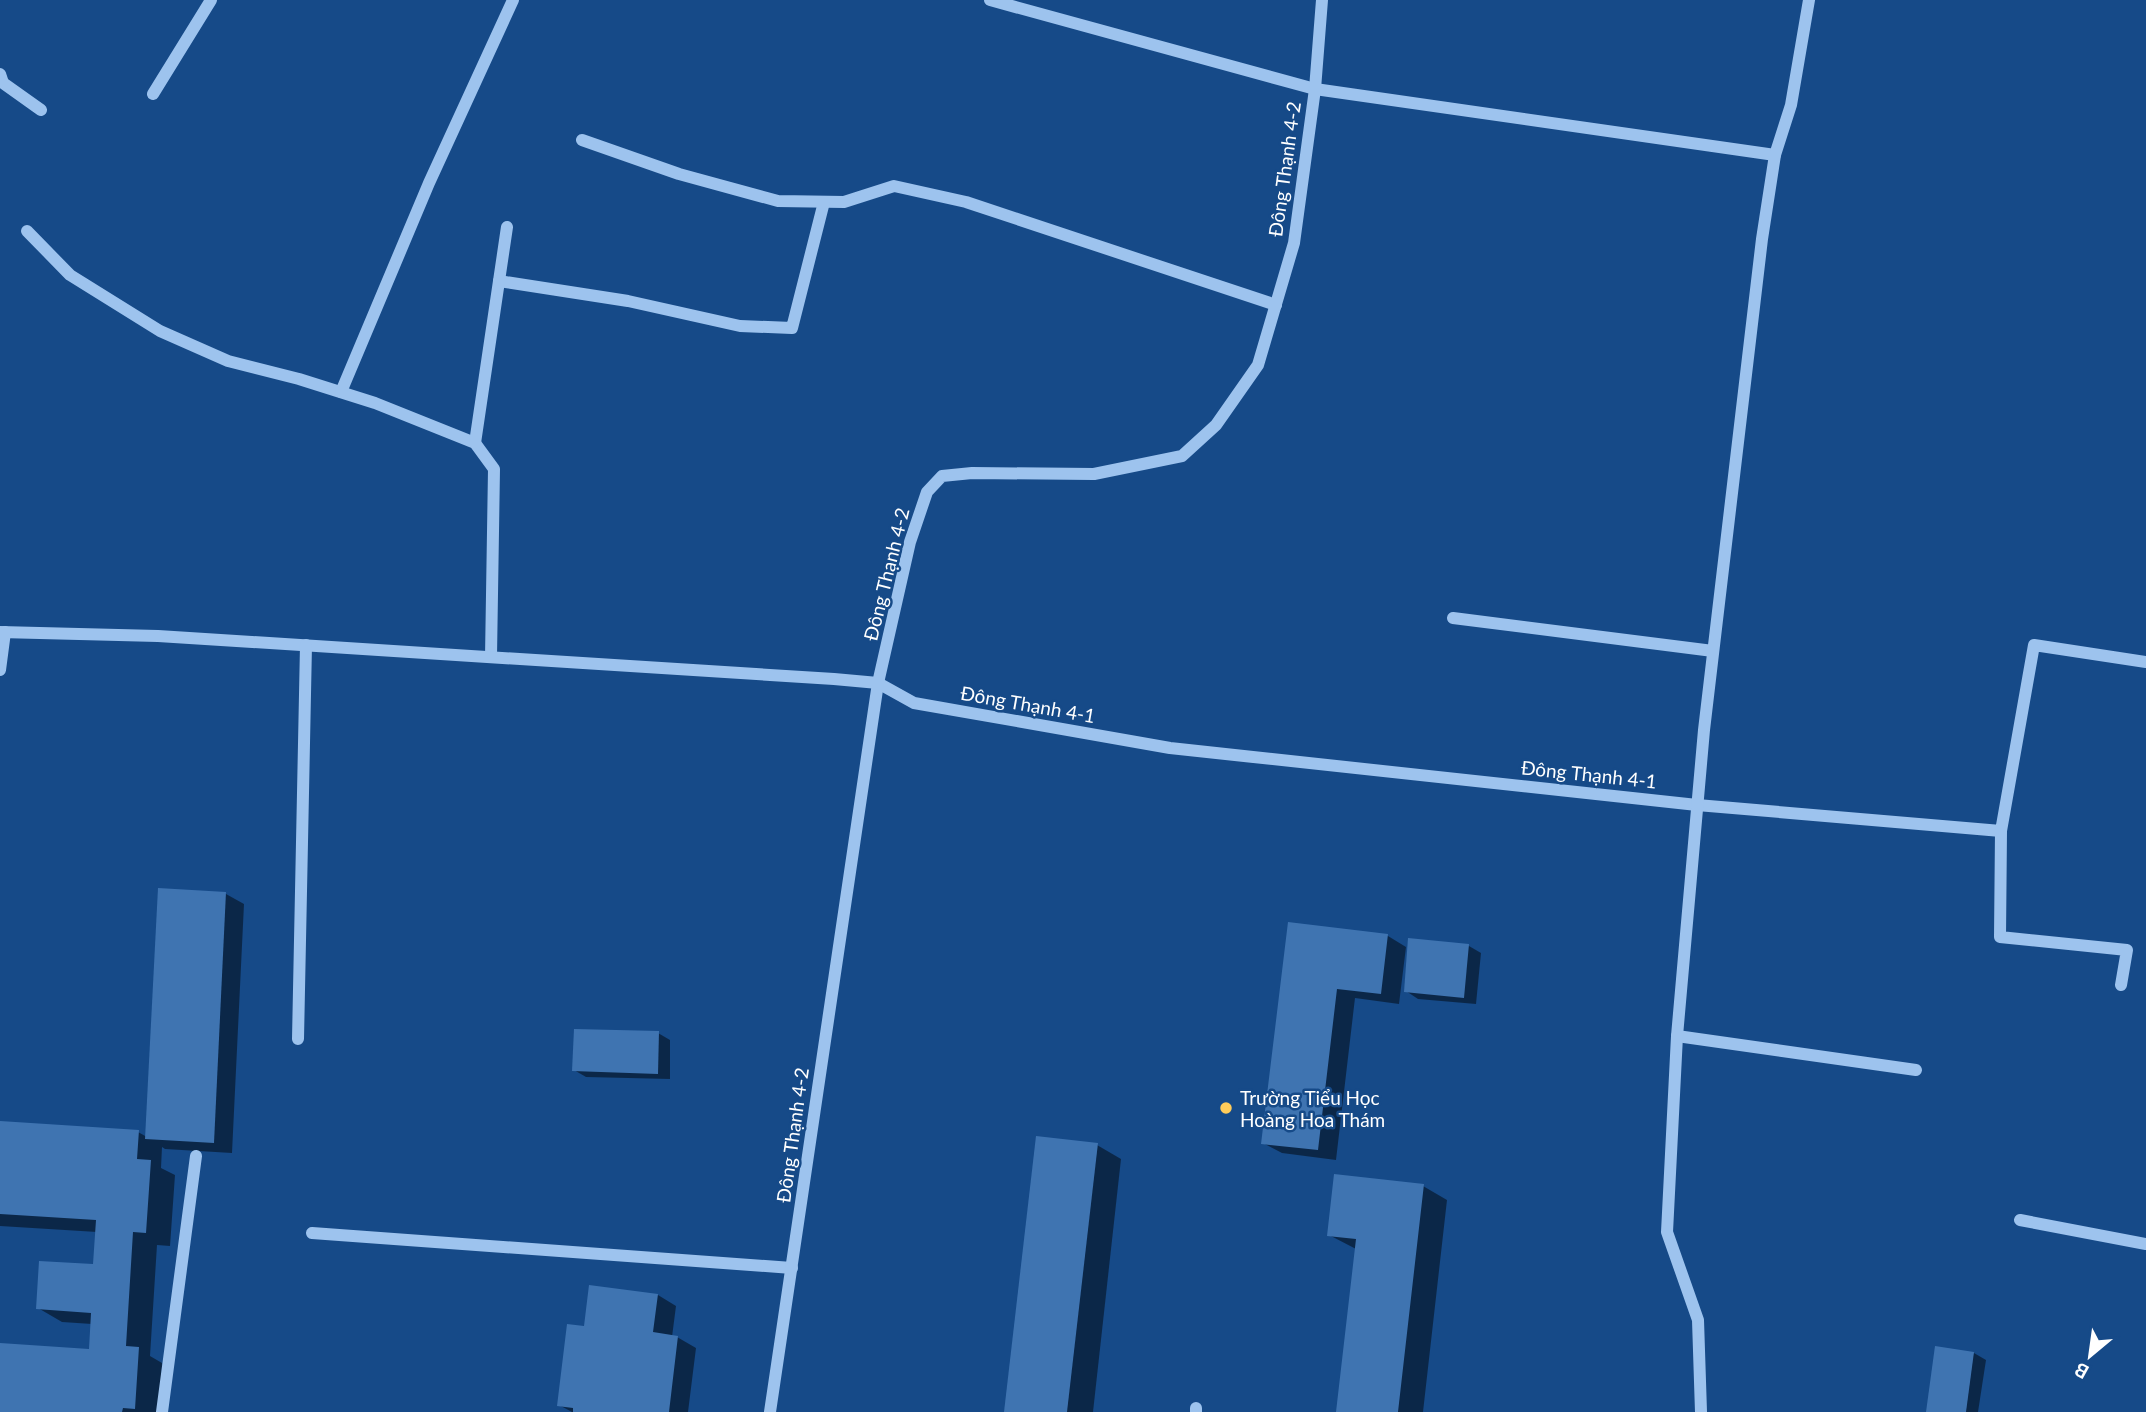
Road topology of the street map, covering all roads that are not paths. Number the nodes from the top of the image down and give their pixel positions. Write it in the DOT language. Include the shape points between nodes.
graph roads {
  1 [pos="211,0"];
  2 [pos="513,0"];
  3 [pos="990,0"];
  4 [pos="1322,0"];
  5 [pos="1808,0"];
  6 [pos="0,74"];
  7 [pos="1315,89"];
  8 [pos="153,94"];
  9 [pos="41,110"];
  10 [pos="582,139"];
  11 [pos="1775,155"];
  12 [pos="824,202"];
  13 [pos="507,227"];
  14 [pos="26,231"];
  15 [pos="499,281"];
  16 [pos="1276,305"];
  17 [pos="341,392"];
  18 [pos="475,443"];
  19 [pos="1453,618"];
  20 [pos="3,632"];
  21 [pos="306,645"];
  22 [pos="1713,651"];
  23 [pos="491,657"];
  24 [pos="2146,662"];
  25 [pos="0,670"];
  26 [pos="878,684"];
  27 [pos="1697,806"];
  28 [pos="2001,831"];
  29 [pos="2122,985"];
  30 [pos="1676,1036"];
  31 [pos="298,1039"];
  32 [pos="1916,1070"];
  33 [pos="196,1156"];
  34 [pos="2021,1220"];
  35 [pos="312,1233"];
  36 [pos="2146,1244"];
  37 [pos="792,1268"];
  38 [pos="162,1412"];
  39 [pos="770,1412"];
  40 [pos="1702,1412"];
  1 -- 8 [label="street"];
  2 -- 17 [label="street"];
  3 -- 7 [label="street"];
  4 -- 7 [label="street, Đông Thạnh 4-2"];
  5 -- 11 [label="street" via="1791,104"];
  6 -- 9 [label="street" via="3,83"];
  7 -- 11 [label="street"];
  7 -- 16 [label="street, Đông Thạnh 4-2" via="1294,243"];
  10 -- 12 [label="street" via="679,174 778,201"];
  11 -- 22 [label="street"];
  12 -- 15 [label="street" via="792,328 740,326 628,301"];
  12 -- 16 [label="street" via="844,202 894,186 954,199"];
  13 -- 15 [label="street"];
  14 -- 17 [label="street" via="70,275 160,331 228,361"];
  15 -- 18 [label="street"];
  16 -- 26 [label="street, Đông Thạnh 4-2" via="1258,365 1216,425 1182,456 1094,474 972,472 942,476 927,492 910,542"];
  17 -- 18 [label="street"];
  18 -- 23 [label="street" via="494,469"];
  19 -- 22 [label="street"];
  20 -- 21 [label="street"];
  20 -- 25 [label="street"];
  21 -- 23 [label="street"];
  21 -- 31 [label="street"];
  22 -- 27 [label="street"];
  23 -- 26 [label="street"];
  24 -- 28 [label="street" via="2034,645"];
  26 -- 27 [label="street, Đông Thạnh 4-1" via="914,703 1170,748"];
  26 -- 37 [label="street, Đông Thạnh 4-2"];
  27 -- 28 [label="street, Đông Thạnh 4-1"];
  27 -- 30 [label="street"];
  28 -- 29 [label="street" via="2000,937 2127,950"];
  30 -- 32 [label="street"];
  30 -- 40 [label="street" via="1667,1232 1698,1320"];
  33 -- 38 [label="street"];
  34 -- 36 [label="street"];
  35 -- 37 [label="street"];
  37 -- 39 [label="street, Đông Thạnh 4-2"];
}
